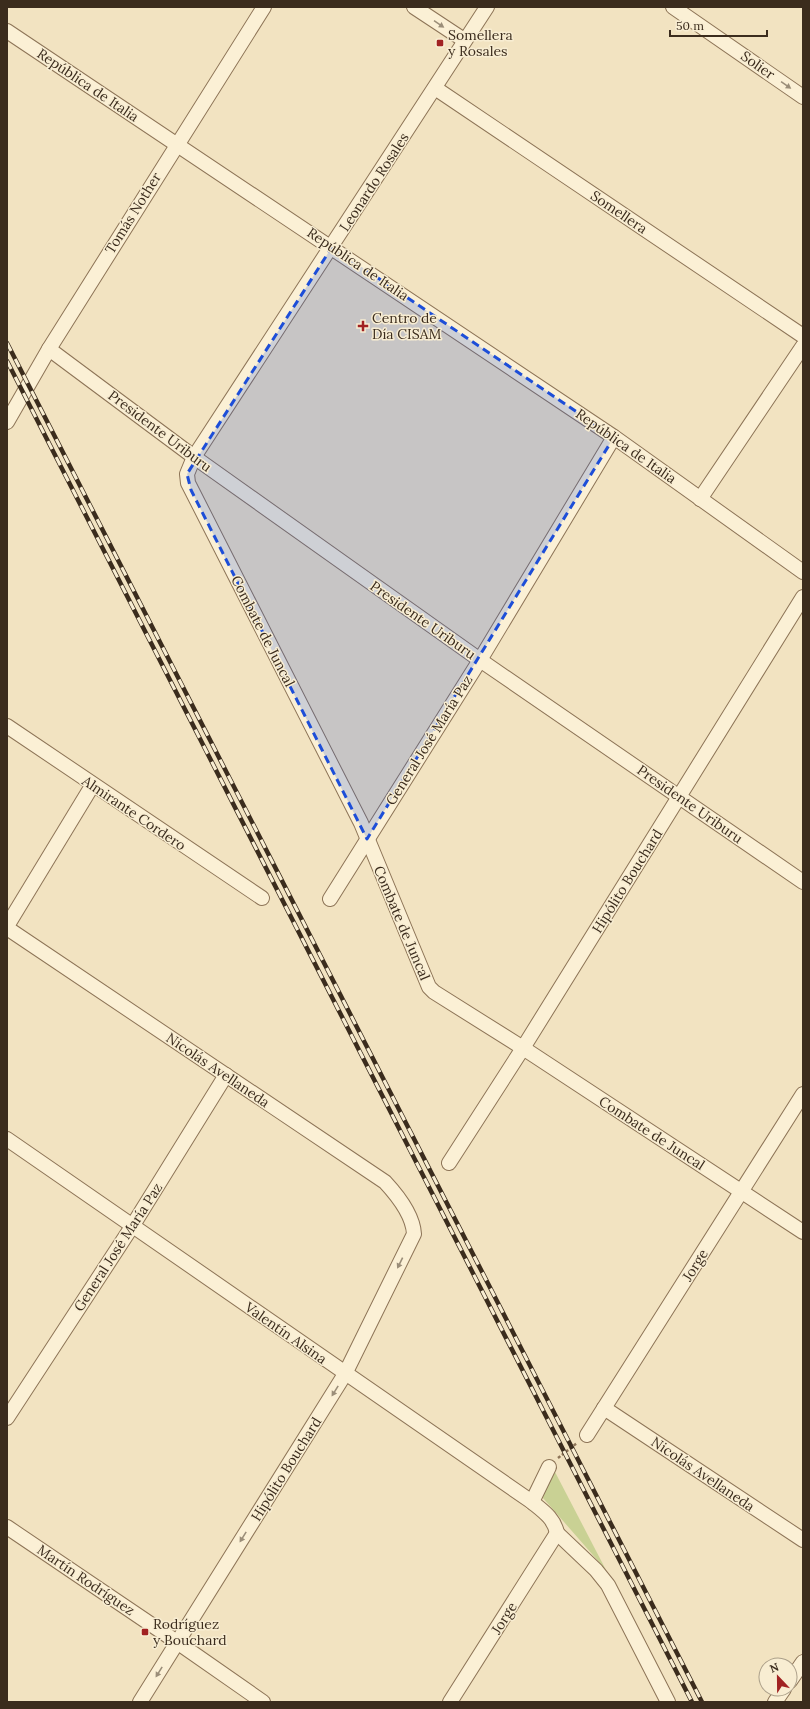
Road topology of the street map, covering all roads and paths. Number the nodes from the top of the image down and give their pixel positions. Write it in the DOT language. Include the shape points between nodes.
graph roads {
  1 [pos="264,7"];
  2 [pos="414,7"];
  3 [pos="487,7"];
  4 [pos="673,7"];
  5 [pos="7,31"];
  6 [pos="464,40"];
  7 [pos="436,88"];
  8 [pos="803,97"];
  9 [pos="176,144"];
  10 [pos="332,247"];
  11 [pos="803,336"];
  12 [pos="803,346"];
  13 [pos="49,349"];
  14 [pos="7,422"];
  15 [pos="614,437"];
  16 [pos="194,457"];
  17 [pos="700,499"];
  18 [pos="803,572"];
  19 [pos="803,597"];
  20 [pos="480,660"];
  21 [pos="7,726"];
  22 [pos="92,786"];
  23 [pos="680,797"];
  24 [pos="367,839"];
  25 [pos="803,882"];
  26 [pos="262,898"];
  27 [pos="330,899"];
  28 [pos="7,927"];
  29 [pos="523,1048"];
  30 [pos="226,1075"];
  31 [pos="803,1094"];
  32 [pos="7,1139"];
  33 [pos="449,1164"];
  34 [pos="741,1192"];
  35 [pos="133,1225"];
  36 [pos="414,1227"];
  37 [pos="803,1232"];
  38 [pos="345,1374"];
  39 [pos="604,1408"];
  40 [pos="7,1418"];
  41 [pos="587,1435"];
  42 [pos="549,1467"];
  43 [pos="532,1502"];
  44 [pos="7,1527"];
  45 [pos="557,1533"];
  46 [pos="803,1540"];
  47 [pos="177,1642"];
  48 [pos="140,1702"];
  49 [pos="263,1702"];
  50 [pos="450,1702"];
  51 [pos="668,1702"];
  1 -- 9 [label="street, Tomás Nother"];
  2 -- 6 [label="street, one-way"];
  3 -- 6 [label="street, Leonardo Rosales"];
  4 -- 8 [label="street, Solier, one-way"];
  5 -- 9 [label="street, República de Italia"];
  6 -- 7 [label="street, Leonardo Rosales"];
  7 -- 10 [label="street, Leonardo Rosales"];
  7 -- 11 [label="street, Somellera"];
  9 -- 10 [label="street, República de Italia"];
  9 -- 13 [label="street, Tomás Nother"];
  10 -- 15 [label="street, República de Italia"];
  10 -- 16 [label="street, Leonardo Rosales"];
  12 -- 17 [label="street"];
  13 -- 14 [label="street, Tomás Nother"];
  13 -- 16 [label="street, Presidente Uriburu"];
  15 -- 17 [label="street, República de Italia"];
  15 -- 20 [label="street, General José María Paz"];
  16 -- 20 [label="street, Presidente Uriburu"];
  16 -- 24 [label="street, Combate de Juncal" via="187,474 188,483"];
  17 -- 18 [label="street, República de Italia"];
  19 -- 23 [label="street, Hipólito Bouchard"];
  20 -- 23 [label="street, Presidente Uriburu"];
  20 -- 24 [label="street, General José María Paz"];
  21 -- 22 [label="street, Almirante Cordero"];
  22 -- 26 [label="street, Almirante Cordero"];
  22 -- 28 [label="street"];
  23 -- 25 [label="street, Presidente Uriburu"];
  23 -- 29 [label="street, Hipólito Bouchard"];
  24 -- 27 [label="street, General José María Paz"];
  24 -- 29 [label="street, Combate de Juncal" via="428,987"];
  28 -- 30 [label="street, Nicolás Avellaneda"];
  29 -- 33 [label="street, Hipólito Bouchard"];
  29 -- 34 [label="street, Combate de Juncal"];
  30 -- 35 [label="street, General José María Paz"];
  30 -- 36 [label="street, Nicolás Avellaneda" via="385,1182 395,1192"];
  31 -- 34 [label="street, Jorge"];
  32 -- 35 [label="street, Valentín Alsina"];
  34 -- 37 [label="street, Combate de Juncal"];
  34 -- 39 [label="street, Jorge"];
  35 -- 38 [label="street, Valentín Alsina"];
  35 -- 40 [label="street, General José María Paz"];
  36 -- 38 [label="street, Hipólito Bouchard, one-way" via="414,1234"];
  38 -- 43 [label="street, Valentín Alsina"];
  38 -- 47 [label="street, Hipólito Bouchard, one-way"];
  39 -- 41 [label="street, Jorge"];
  39 -- 46 [label="street, Nicolás Avellaneda"];
  41 -- 42 [label="path"];
  42 -- 43 [label="street"];
  43 -- 45 [label="street, Valentín Alsina" via="551,1519"];
  44 -- 47 [label="street, Martín Rodríguez"];
  45 -- 50 [label="street, Jorge"];
  45 -- 51 [label="street, Valentín Alsina" via="608,1585"];
  47 -- 48 [label="street, Hipólito Bouchard, one-way"];
  47 -- 49 [label="street, Martín Rodríguez"];
}
